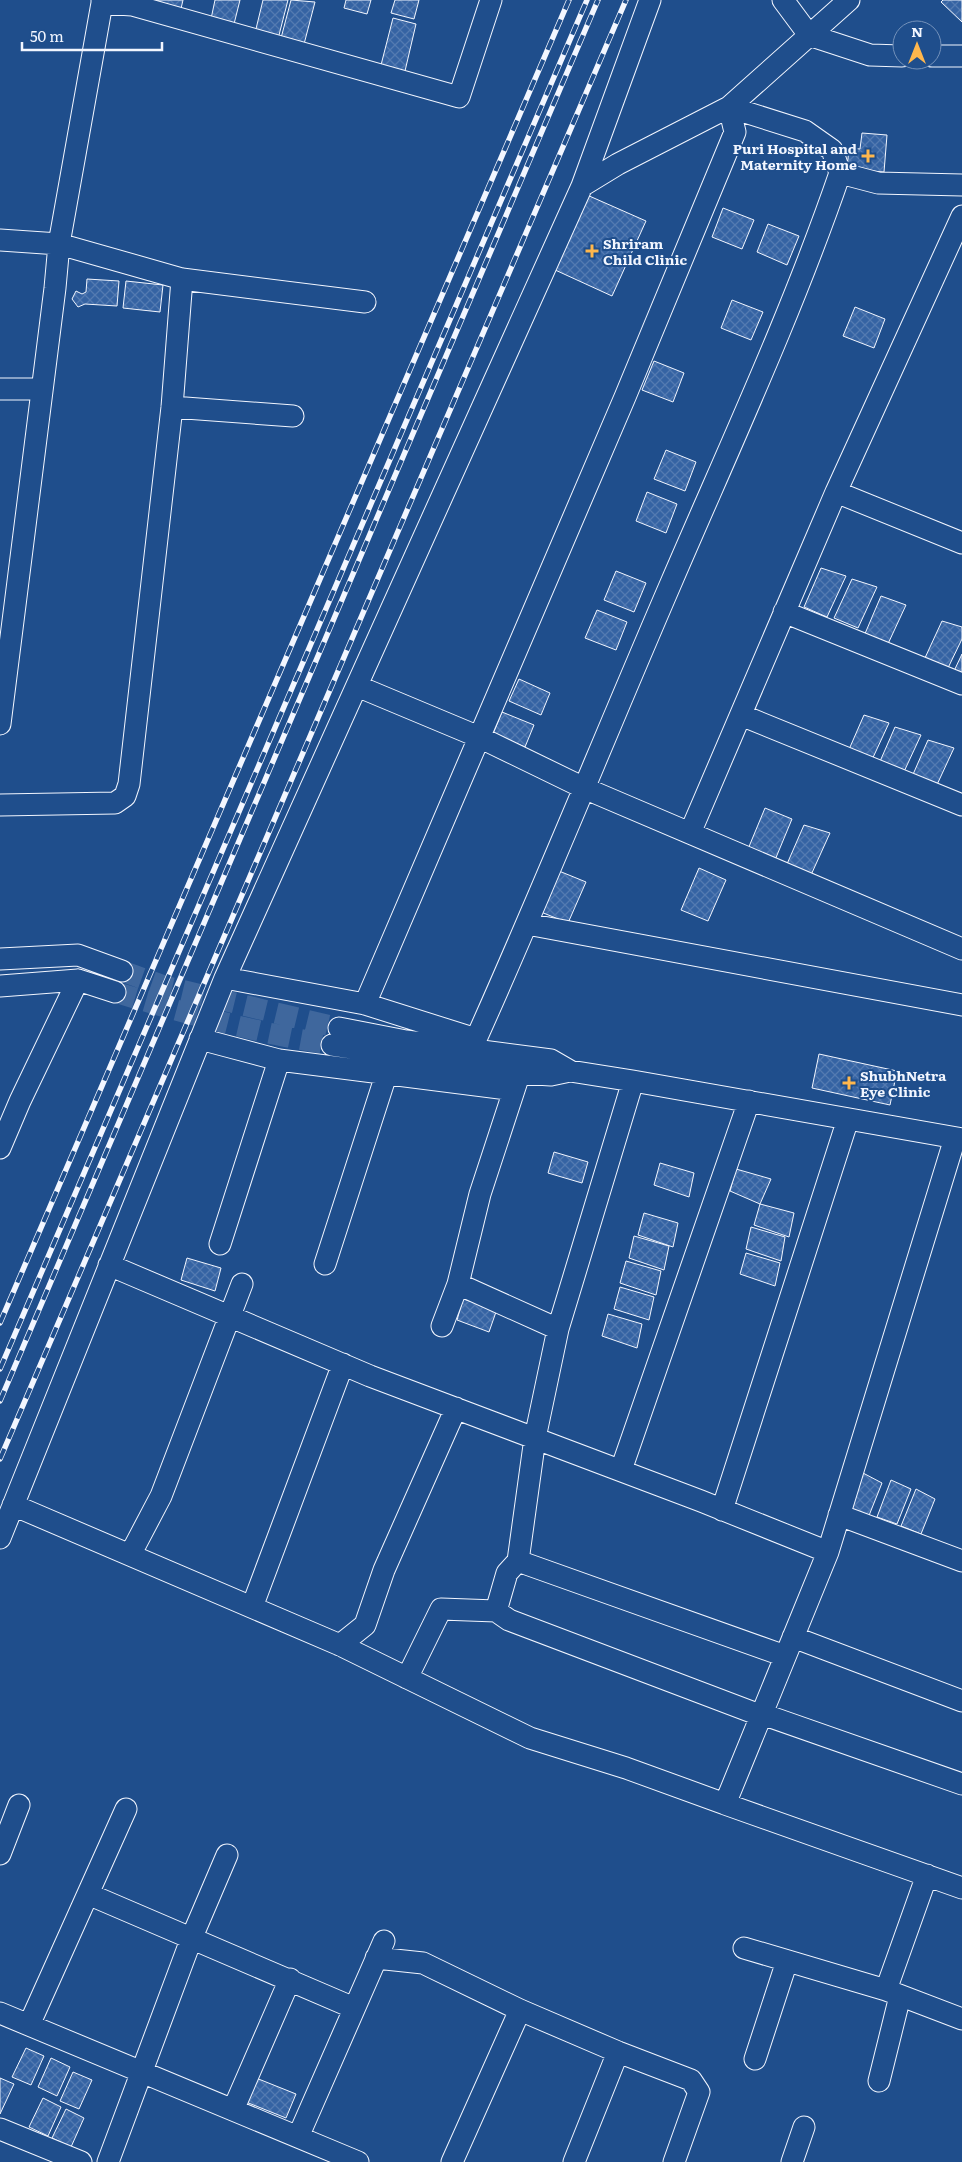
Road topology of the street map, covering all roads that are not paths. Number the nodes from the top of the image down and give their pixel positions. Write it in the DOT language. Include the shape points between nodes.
graph roads {
  1 [pos="491,0"];
  2 [pos="650,0"];
  3 [pos="783,0"];
  4 [pos="849,0"];
  5 [pos="102,1"];
  6 [pos="809,35"];
  7 [pos="892,56"];
  8 [pos="942,56"];
  9 [pos="962,56"];
  10 [pos="729,107"];
  11 [pos="840,174"];
  12 [pos="962,185"];
  13 [pos="582,186"];
  14 [pos="962,216"];
  15 [pos="0,240"];
  16 [pos="59,244"];
  17 [pos="182,280"];
  18 [pos="365,302"];
  19 [pos="0,389"];
  20 [pos="41,389"];
  21 [pos="172,407"];
  22 [pos="293,416"];
  23 [pos="836,492"];
  24 [pos="962,543"];
  25 [pos="784,612"];
  26 [pos="962,684"];
  27 [pos="357,686"];
  28 [pos="741,715"];
  29 [pos="0,724"];
  30 [pos="479,737"];
  31 [pos="584,788"];
  32 [pos="0,804"];
  33 [pos="962,805"];
  34 [pos="690,833"];
  35 [pos="527,924"];
  36 [pos="962,949"];
  37 [pos="0,958"];
  38 [pos="122,971"];
  39 [pos="225,978"];
  40 [pos="78,980"];
  41 [pos="0,986"];
  42 [pos="115,992"];
  43 [pos="365,1004"];
  44 [pos="962,1005"];
  45 [pos="335,1037"];
  46 [pos="200,1039"];
  47 [pos="481,1052"];
  48 [pos="278,1060"];
  49 [pos="570,1071"];
  50 [pos="387,1072"];
  51 [pos="633,1081"];
  52 [pos="517,1082"];
  53 [pos="749,1101"];
  54 [pos="10,1102"];
  55 [pos="848,1119"];
  56 [pos="959,1138"];
  57 [pos="0,1148"];
  58 [pos="220,1244"];
  59 [pos="325,1264"];
  60 [pos="109,1265"];
  61 [pos="242,1284"];
  62 [pos="458,1284"];
  63 [pos="229,1315"];
  64 [pos="442,1326"];
  65 [pos="558,1329"];
  66 [pos="343,1364"];
  67 [pos="456,1408"];
  68 [pos="535,1438"];
  69 [pos="621,1470"];
  70 [pos="13,1505"];
  71 [pos="722,1510"];
  72 [pos="840,1515"];
  73 [pos="0,1538"];
  74 [pos="828,1552"];
  75 [pos="130,1555"];
  76 [pos="518,1561"];
  77 [pos="962,1561"];
  78 [pos="252,1607"];
  79 [pos="496,1611"];
  80 [pos="340,1645"];
  81 [pos="789,1647"];
  82 [pos="407,1678"];
  83 [pos="962,1701"];
  84 [pos="762,1714"];
  85 [pos="962,1784"];
  86 [pos="725,1804"];
  87 [pos="19,1805"];
  88 [pos="126,1809"];
  89 [pos="0,1854"];
  90 [pos="227,1855"];
  91 [pos="927,1876"];
  92 [pos="962,1888"];
  93 [pos="88,1894"];
  94 [pos="192,1937"];
  95 [pos="744,1948"];
  96 [pos="787,1961"];
  97 [pos="290,1979"];
  98 [pos="893,1993"];
  99 [pos="354,2008"];
  100 [pos="520,2010"];
  101 [pos="0,2013"];
  102 [pos="962,2020"];
  103 [pos="30,2025"];
  104 [pos="618,2052"];
  105 [pos="755,2059"];
  106 [pos="140,2072"];
  107 [pos="879,2081"];
  108 [pos="233,2110"];
  109 [pos="804,2127"];
  110 [pos="0,2130"];
  111 [pos="298,2137"];
  112 [pos="81,2162"];
  113 [pos="108,2162"];
  114 [pos="358,2162"];
  115 [pos="452,2162"];
  116 [pos="574,2162"];
  117 [pos="674,2162"];
  118 [pos="792,2162"];
  1 -- 5 [label="street" via="459,97 132,5"];
  2 -- 13 [label="street"];
  3 -- 6 [label="street"];
  4 -- 6 [label="street"];
  5 -- 16 [label="street"];
  6 -- 7 [label="street" via="870,55"];
  6 -- 10 [label="street"];
  8 -- 9 [label="street"];
  10 -- 11 [label="street" via="805,132 832,150"];
  10 -- 13 [label="street"];
  10 -- 30 [label="street" via="735,132"];
  11 -- 12 [label="street" via="878,183"];
  11 -- 31 [label="street" via="814,250"];
  13 -- 27 [label="street"];
  14 -- 23 [label="street"];
  15 -- 16 [label="street"];
  16 -- 17 [label="street"];
  16 -- 20 [label="street"];
  17 -- 18 [label="street"];
  17 -- 21 [label="street"];
  19 -- 20 [label="street"];
  20 -- 29 [label="street"];
  21 -- 22 [label="street"];
  21 -- 32 [label="street" via="129,784 125,796 115,802"];
  23 -- 24 [label="street"];
  23 -- 25 [label="street"];
  25 -- 26 [label="street"];
  25 -- 28 [label="street"];
  27 -- 30 [label="street"];
  27 -- 39 [label="street"];
  28 -- 33 [label="street"];
  28 -- 34 [label="street"];
  30 -- 31 [label="street"];
  30 -- 43 [label="street"];
  31 -- 34 [label="street"];
  31 -- 35 [label="street"];
  34 -- 36 [label="street"];
  35 -- 44 [label="street"];
  35 -- 47 [label="street"];
  37 -- 38 [label="street" via="78,954"];
  39 -- 43 [label="street"];
  39 -- 46 [label="street"];
  40 -- 41 [label="street"];
  40 -- 42 [label="street"];
  40 -- 54 [label="street"];
  43 -- 47 [label="street"];
  45 -- 47 [label="street" via="398,1039"];
  46 -- 48 [label="street"];
  46 -- 60 [label="street"];
  47 -- 49 [label="street" via="551,1060"];
  47 -- 52 [label="street"];
  48 -- 50 [label="street"];
  48 -- 58 [label="street"];
  49 -- 51 [label="street"];
  49 -- 52 [label="street"];
  50 -- 52 [label="street"];
  50 -- 59 [label="street"];
  51 -- 53 [label="street"];
  51 -- 65 [label="street"];
  52 -- 62 [label="street" via="480,1194"];
  53 -- 55 [label="street"];
  53 -- 69 [label="street"];
  54 -- 57 [label="street"];
  55 -- 56 [label="street"];
  55 -- 71 [label="street"];
  56 -- 72 [label="street"];
  60 -- 63 [label="street"];
  60 -- 70 [label="street"];
  61 -- 63 [label="street"];
  62 -- 64 [label="street"];
  62 -- 65 [label="street"];
  63 -- 66 [label="street"];
  63 -- 75 [label="street" via="161,1496"];
  65 -- 68 [label="street"];
  66 -- 67 [label="street"];
  66 -- 78 [label="street"];
  67 -- 68 [label="street"];
  67 -- 80 [label="street" via="384,1570 365,1625"];
  68 -- 69 [label="street"];
  68 -- 76 [label="street"];
  69 -- 71 [label="street"];
  70 -- 73 [label="street"];
  70 -- 75 [label="street"];
  71 -- 74 [label="street"];
  72 -- 74 [label="street"];
  72 -- 77 [label="street"];
  74 -- 81 [label="street"];
  75 -- 78 [label="street"];
  76 -- 79 [label="street" via="507,1573"];
  76 -- 81 [label="street"];
  78 -- 80 [label="street"];
  79 -- 82 [label="street" via="441,1609"];
  79 -- 84 [label="street" via="509,1620"];
  80 -- 82 [label="street"];
  81 -- 83 [label="street"];
  81 -- 84 [label="street"];
  82 -- 86 [label="street" via="530,1738"];
  84 -- 85 [label="street"];
  84 -- 86 [label="street"];
  86 -- 91 [label="street"];
  87 -- 89 [label="street"];
  88 -- 93 [label="street"];
  90 -- 94 [label="street"];
  91 -- 92 [label="street"];
  91 -- 98 [label="street"];
  93 -- 94 [label="street"];
  93 -- 103 [label="street"];
  94 -- 97 [label="street"];
  94 -- 106 [label="street"];
  95 -- 96 [label="street"];
  96 -- 98 [label="street"];
  96 -- 105 [label="street"];
  97 -- 99 [label="street"];
  97 -- 108 [label="street"];
  98 -- 102 [label="street"];
  98 -- 107 [label="street"];
  99 -- 100 [label="street" via="380,1950 423,1963"];
  99 -- 111 [label="street"];
  100 -- 104 [label="street"];
  100 -- 115 [label="street"];
  101 -- 103 [label="street"];
  103 -- 106 [label="street"];
  104 -- 116 [label="street"];
  104 -- 117 [label="street" via="691,2080 700,2092"];
  106 -- 108 [label="street"];
  106 -- 113 [label="street"];
  108 -- 111 [label="street"];
  109 -- 118 [label="street"];
  110 -- 112 [label="street"];
  111 -- 114 [label="street"];
}
